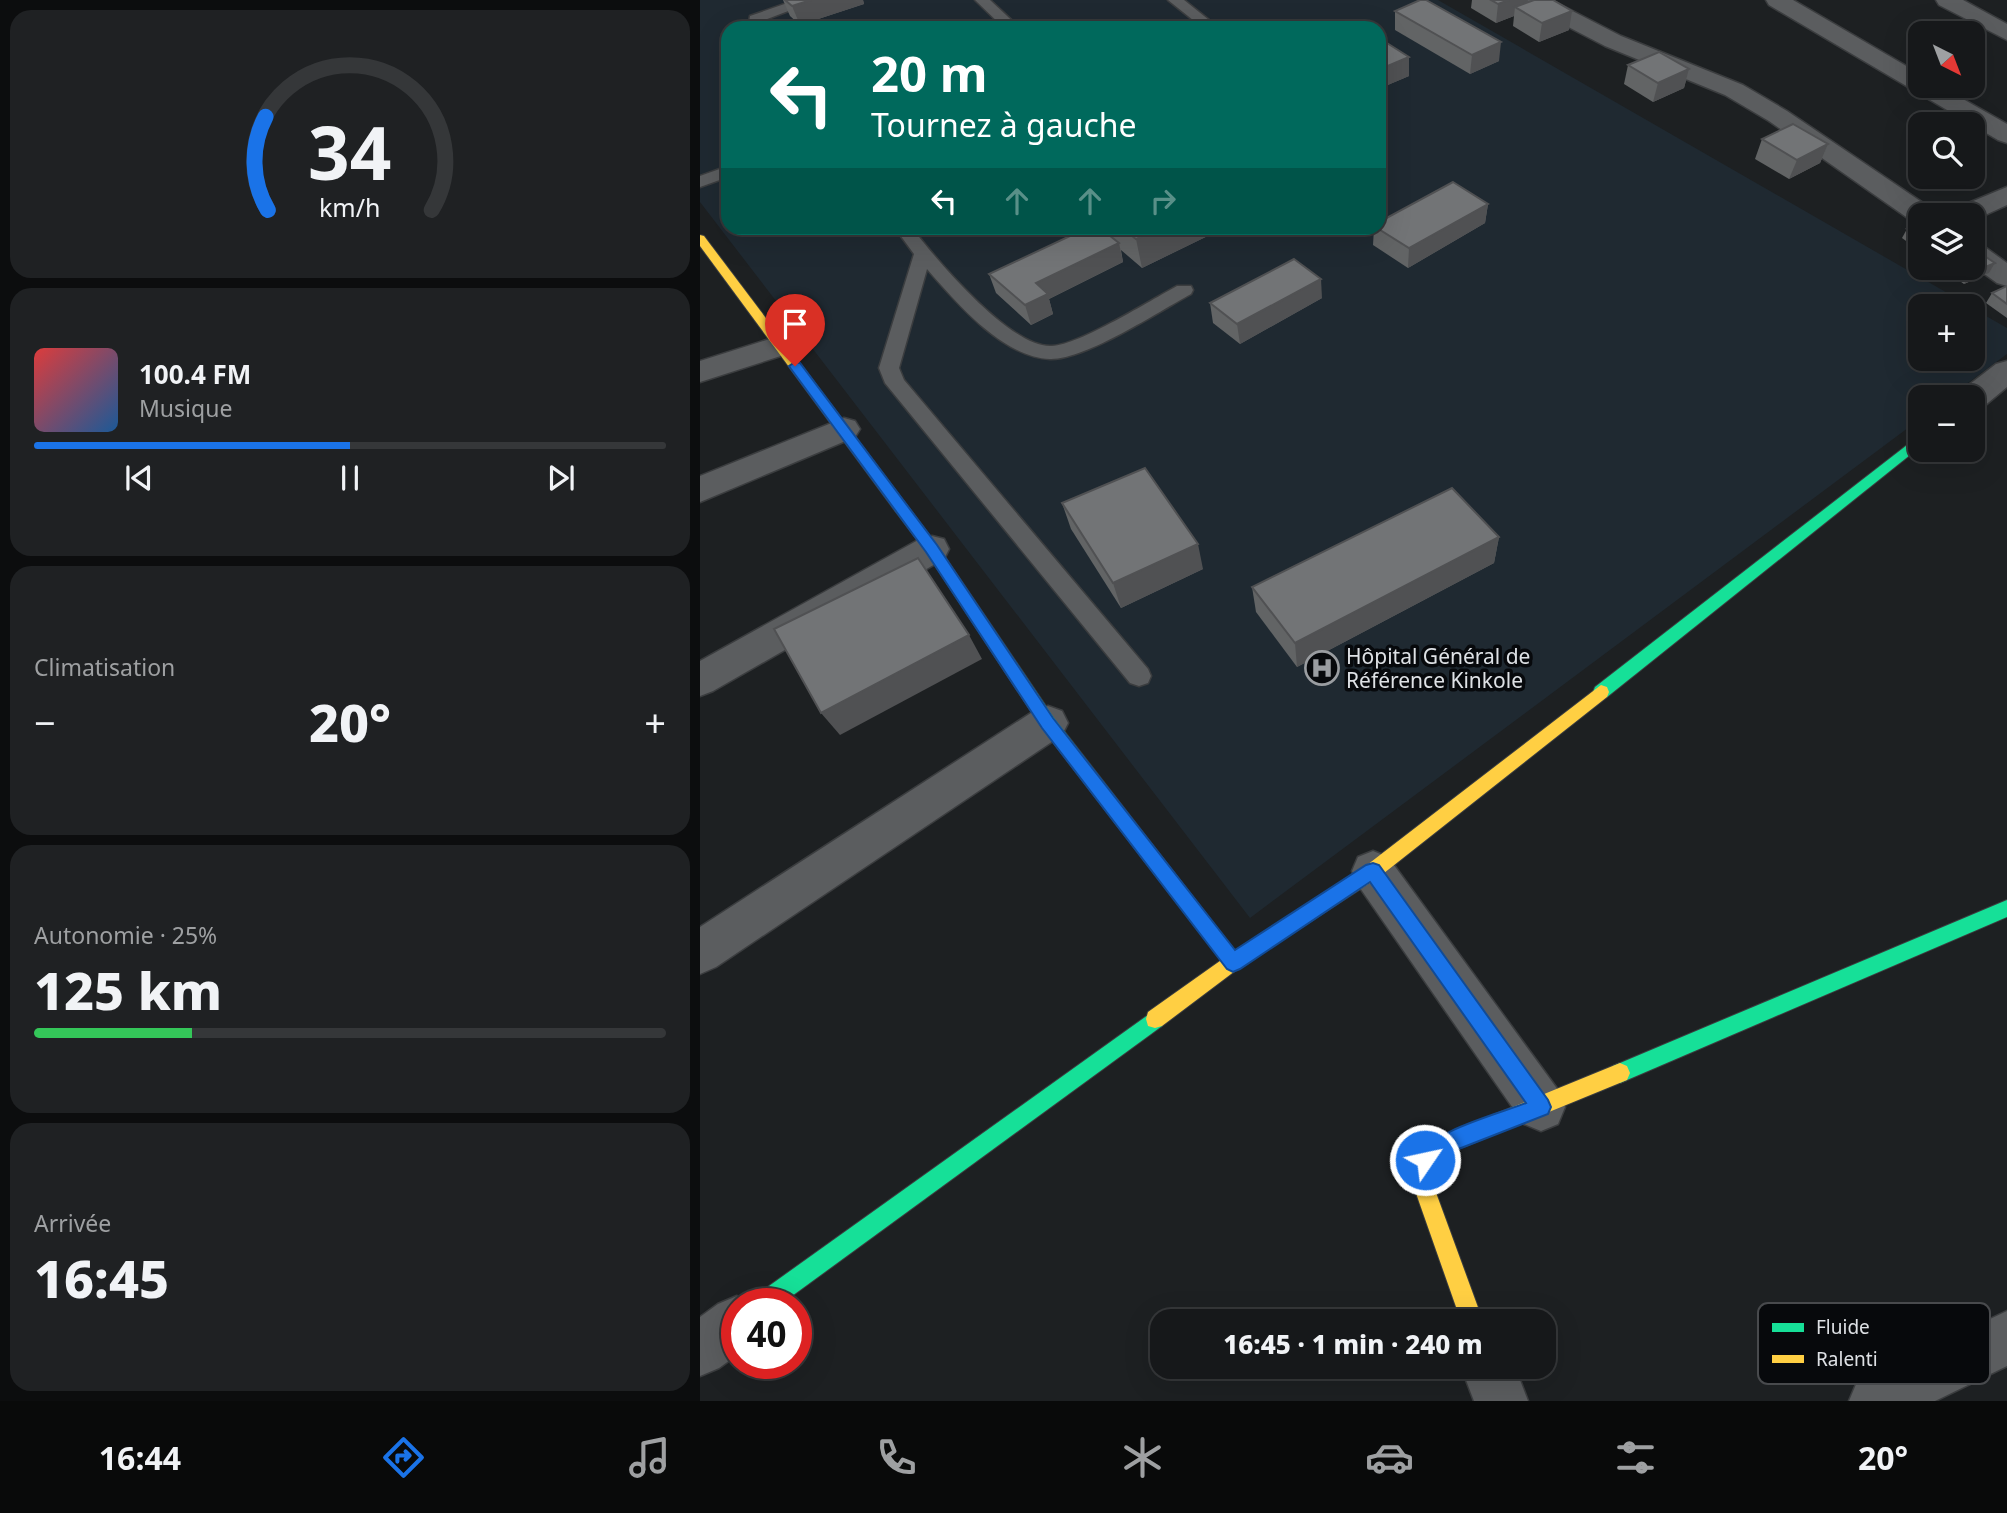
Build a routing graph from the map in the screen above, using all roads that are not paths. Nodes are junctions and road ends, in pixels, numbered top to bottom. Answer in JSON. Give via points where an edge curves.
{"nodes":[{"id":1,"x":810,"y":0,"type":"edge"},
{"id":2,"x":982,"y":0,"type":"edge"},
{"id":3,"x":1175,"y":0,"type":"edge"},
{"id":4,"x":1534,"y":0,"type":"edge"},
{"id":5,"x":1777,"y":0,"type":"edge"},
{"id":6,"x":1947,"y":0,"type":"edge"},
{"id":7,"x":755,"y":21,"type":"edge"},
{"id":8,"x":1005,"y":21,"type":"edge"},
{"id":9,"x":1203,"y":21,"type":"edge"},
{"id":10,"x":2007,"y":33,"type":"edge"},
{"id":11,"x":1908,"y":77,"type":"edge"},
{"id":12,"x":1944,"y":98,"type":"edge"},
{"id":13,"x":2007,"y":135,"type":"edge"},
{"id":14,"x":721,"y":174,"type":"edge"},
{"id":15,"x":700,"y":182,"type":"edge"},
{"id":16,"x":2007,"y":195,"type":"edge"},
{"id":17,"x":1908,"y":205,"type":"edge"},
{"id":18,"x":1985,"y":205,"type":"edge"},
{"id":19,"x":907,"y":235,"type":"edge"},
{"id":20,"x":700,"y":238,"type":"edge"},
{"id":21,"x":922,"y":255,"type":"junction"},
{"id":22,"x":1985,"y":261,"type":"edge"},
{"id":23,"x":2007,"y":277,"type":"edge"},
{"id":24,"x":1184,"y":290,"type":"dead end"},
{"id":25,"x":779,"y":346,"type":"junction"},
{"id":26,"x":2007,"y":371,"type":"edge"},
{"id":27,"x":700,"y":372,"type":"edge"},
{"id":28,"x":1985,"y":389,"type":"edge"},
{"id":29,"x":844,"y":429,"type":"junction"},
{"id":30,"x":1908,"y":449,"type":"edge"},
{"id":31,"x":700,"y":490,"type":"edge"},
{"id":32,"x":932,"y":548,"type":"junction"},
{"id":33,"x":1139,"y":676,"type":"dead end"},
{"id":34,"x":700,"y":680,"type":"edge"},
{"id":35,"x":1048,"y":723,"type":"junction"},
{"id":36,"x":1373,"y":871,"type":"junction"},
{"id":37,"x":2007,"y":908,"type":"edge"},
{"id":38,"x":700,"y":952,"type":"edge"},
{"id":39,"x":1233,"y":962,"type":"junction"},
{"id":40,"x":1541,"y":1107,"type":"junction"},
{"id":41,"x":785,"y":1288,"type":"edge"},
{"id":42,"x":1468,"y":1309,"type":"edge"},
{"id":43,"x":721,"y":1334,"type":"edge"},
{"id":44,"x":2007,"y":1338,"type":"edge"},
{"id":45,"x":1990,"y":1346,"type":"edge"},
{"id":46,"x":700,"y":1349,"type":"edge"},
{"id":47,"x":1493,"y":1379,"type":"edge"},
{"id":48,"x":1911,"y":1384,"type":"edge"},
{"id":49,"x":1501,"y":1401,"type":"edge"},
{"id":50,"x":1876,"y":1401,"type":"edge"}],
"edges":[{"from":1,"to":7,"type":"lane"},
{"from":2,"to":8,"type":"lane"},
{"from":3,"to":9,"type":"lane"},
{"from":4,"to":17,"type":"street","via":[[1612,41],[1734,90]]},
{"from":5,"to":11,"type":"street"},
{"from":6,"to":10,"type":"street"},
{"from":12,"to":13,"type":"street"},
{"from":14,"to":15,"type":"lane"},
{"from":16,"to":18,"type":"street"},
{"from":19,"to":21,"type":"lane"},
{"from":20,"to":25,"type":"street"},
{"from":21,"to":24,"type":"lane","via":[[1012,340],[1027,349],[1051,353]]},
{"from":21,"to":33,"type":"lane","via":[[889,368],[895,383]]},
{"from":22,"to":23,"type":"street"},
{"from":25,"to":27,"type":"street"},
{"from":25,"to":29,"type":"street"},
{"from":26,"to":28,"type":"street"},
{"from":29,"to":31,"type":"street"},
{"from":29,"to":32,"type":"street"},
{"from":30,"to":36,"type":"street"},
{"from":32,"to":34,"type":"street"},
{"from":32,"to":35,"type":"street"},
{"from":35,"to":38,"type":"street"},
{"from":35,"to":39,"type":"street"},
{"from":36,"to":39,"type":"street"},
{"from":36,"to":40,"type":"street"},
{"from":37,"to":40,"type":"street"},
{"from":39,"to":41,"type":"street"},
{"from":40,"to":42,"type":"street","via":[[1444,1145],[1425,1160],[1421,1179]]},
{"from":43,"to":46,"type":"street"},
{"from":44,"to":45,"type":"street"},
{"from":47,"to":49,"type":"street"},
{"from":48,"to":50,"type":"street"}]}
